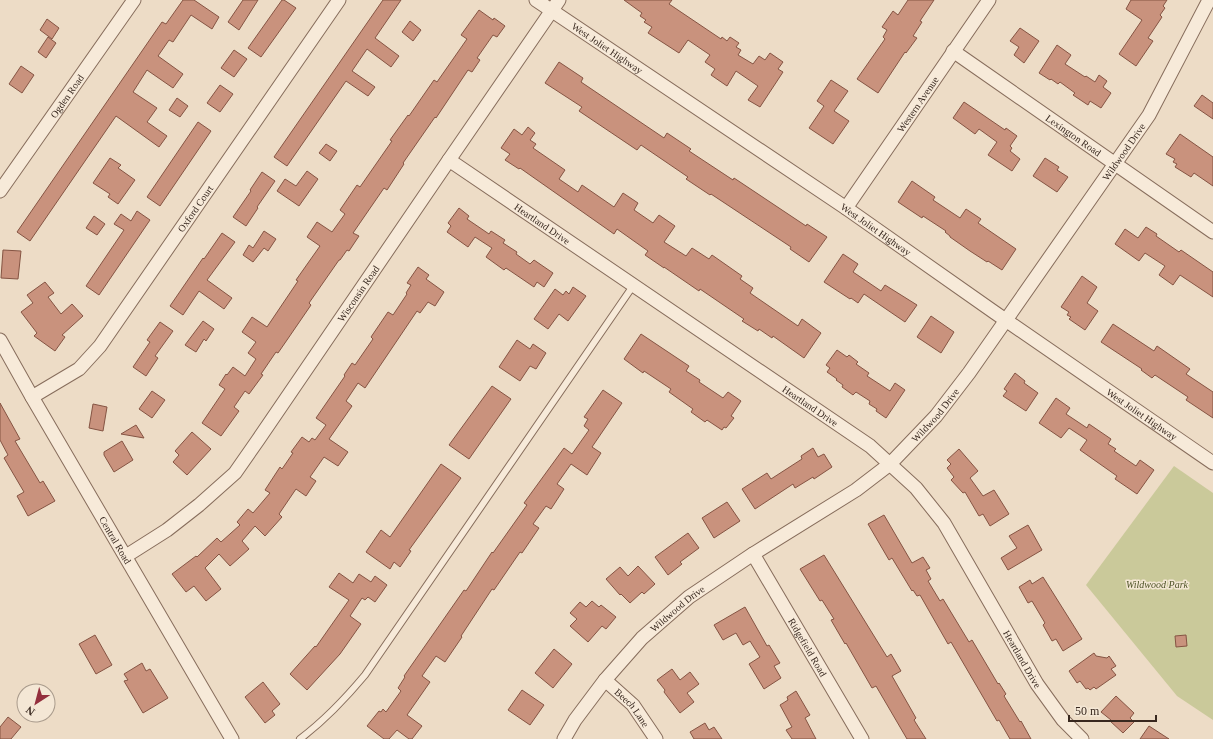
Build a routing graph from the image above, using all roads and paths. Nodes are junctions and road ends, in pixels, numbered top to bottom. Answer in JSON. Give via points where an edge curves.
{"nodes":[{"id":1,"x":134,"y":0,"type":"edge"},
{"id":2,"x":339,"y":0,"type":"edge"},
{"id":3,"x":536,"y":0,"type":"edge"},
{"id":4,"x":989,"y":0,"type":"edge"},
{"id":5,"x":1209,"y":0,"type":"edge"},
{"id":6,"x":555,"y":5,"type":"edge"},
{"id":7,"x":953,"y":51,"type":"junction"},
{"id":8,"x":449,"y":160,"type":"junction"},
{"id":9,"x":1115,"y":164,"type":"junction"},
{"id":10,"x":0,"y":191,"type":"edge"},
{"id":11,"x":846,"y":208,"type":"junction"},
{"id":12,"x":1213,"y":232,"type":"edge"},
{"id":13,"x":633,"y":286,"type":"junction"},
{"id":14,"x":1006,"y":320,"type":"junction"},
{"id":15,"x":0,"y":340,"type":"edge"},
{"id":16,"x":32,"y":397,"type":"junction"},
{"id":17,"x":1213,"y":463,"type":"edge"},
{"id":18,"x":890,"y":464,"type":"junction"},
{"id":19,"x":753,"y":554,"type":"junction"},
{"id":20,"x":126,"y":556,"type":"junction"},
{"id":21,"x":605,"y":680,"type":"junction"},
{"id":22,"x":232,"y":739,"type":"edge"},
{"id":23,"x":300,"y":739,"type":"edge"},
{"id":24,"x":564,"y":739,"type":"edge"},
{"id":25,"x":656,"y":739,"type":"edge"},
{"id":26,"x":862,"y":739,"type":"edge"},
{"id":27,"x":1082,"y":739,"type":"edge"}],
"edges":[{"from":1,"to":10,"type":"street","name":"Ogden Road"},
{"from":2,"to":16,"type":"street","name":"Oxford Court","via":[[100,346],[78,369]]},
{"from":3,"to":6,"type":"street","name":"West Joliet Highway"},
{"from":4,"to":7,"type":"street","name":"Western Avenue"},
{"from":5,"to":9,"type":"street","name":"Wildwood Drive","via":[[1149,115]]},
{"from":6,"to":8,"type":"street","name":"Wisconsin Road"},
{"from":6,"to":11,"type":"street","name":"West Joliet Highway"},
{"from":7,"to":9,"type":"street","name":"Lexington Road"},
{"from":7,"to":11,"type":"street","name":"Western Avenue"},
{"from":8,"to":13,"type":"street","name":"Heartland Drive"},
{"from":8,"to":20,"type":"street","name":"Wisconsin Road","via":[[235,473],[167,530]]},
{"from":9,"to":12,"type":"street","name":"Lexington Road"},
{"from":9,"to":14,"type":"street","name":"Wildwood Drive"},
{"from":11,"to":14,"type":"street","name":"West Joliet Highway"},
{"from":13,"to":18,"type":"street","name":"Heartland Drive","via":[[870,446]]},
{"from":13,"to":23,"type":"lane","via":[[365,675],[332,712]]},
{"from":14,"to":17,"type":"street","name":"West Joliet Highway"},
{"from":14,"to":18,"type":"street","name":"Wildwood Drive","via":[[936,416]]},
{"from":15,"to":16,"type":"street","name":"Central Road"},
{"from":16,"to":20,"type":"street","name":"Central Road"},
{"from":18,"to":19,"type":"street","name":"Wildwood Drive","via":[[856,490]]},
{"from":18,"to":27,"type":"street","name":"Heartland Drive","via":[[916,488],[944,524],[1037,684],[1063,720]]},
{"from":19,"to":21,"type":"street","name":"Wildwood Drive","via":[[689,597],[642,638]]},
{"from":19,"to":26,"type":"street","name":"Ridgefield Road"},
{"from":20,"to":22,"type":"street","name":"Central Road"},
{"from":21,"to":24,"type":"street","name":"Wildwood Drive"},
{"from":21,"to":25,"type":"street","name":"Beech Lane","via":[[633,705]]}]}
